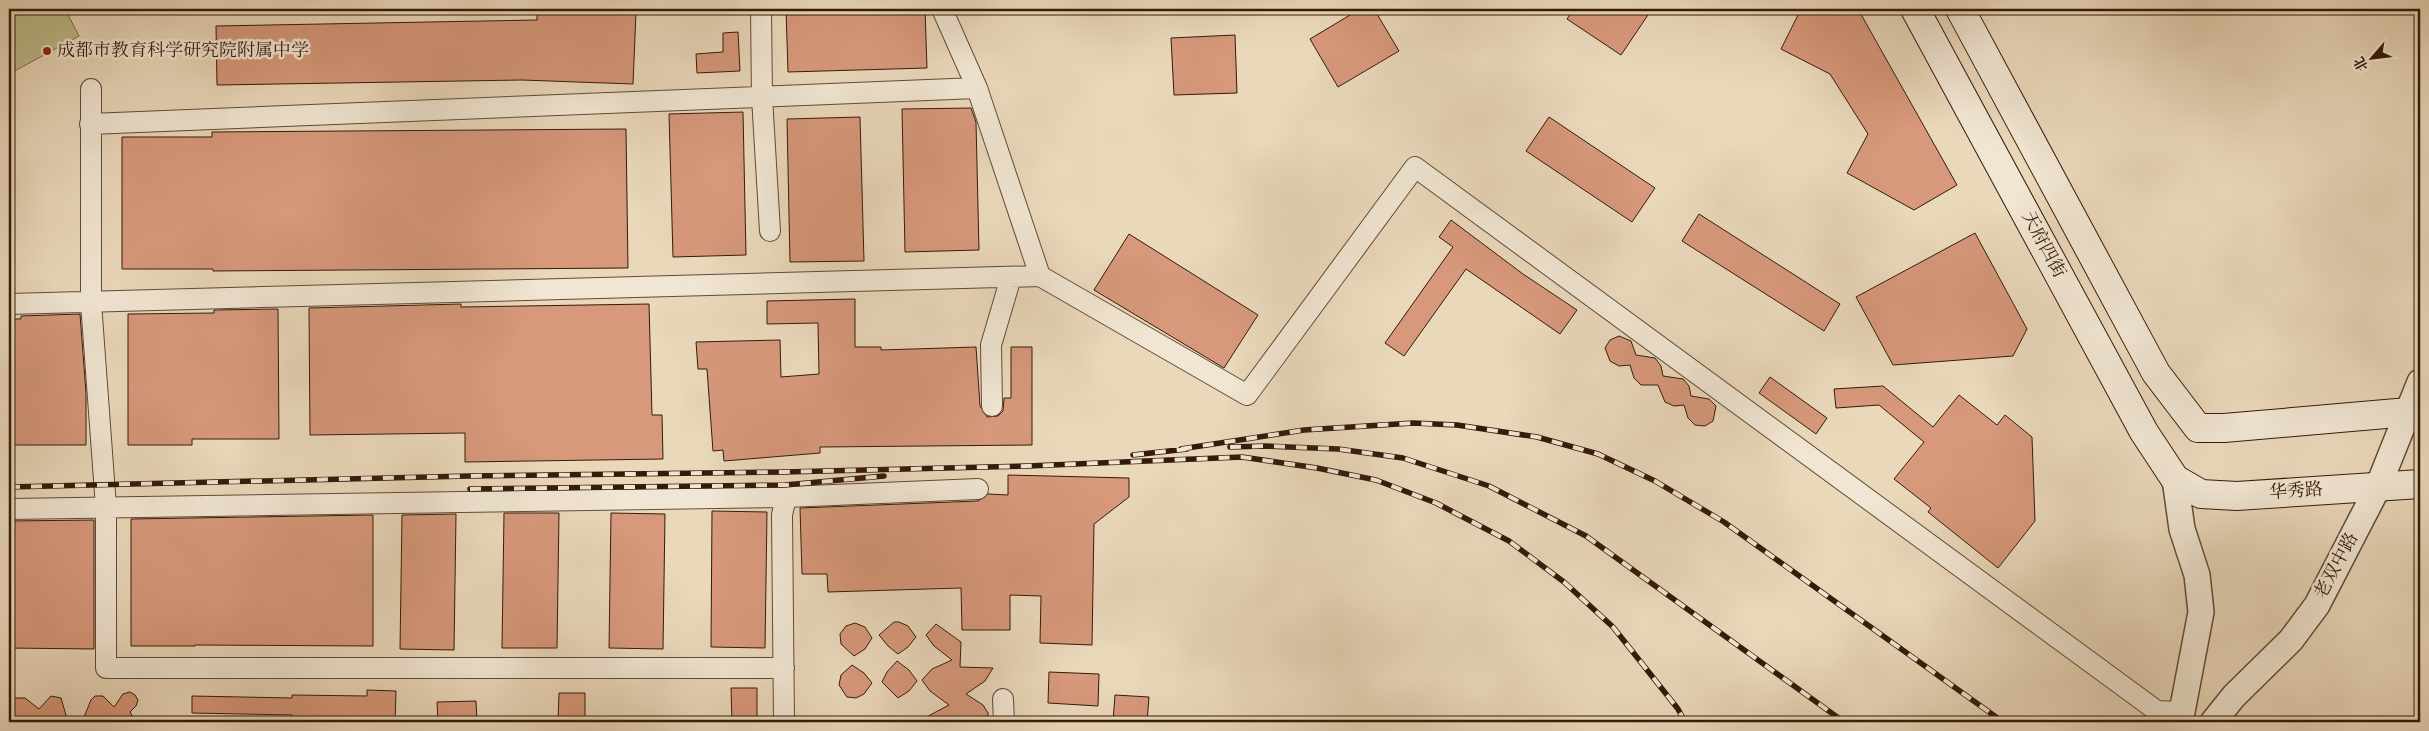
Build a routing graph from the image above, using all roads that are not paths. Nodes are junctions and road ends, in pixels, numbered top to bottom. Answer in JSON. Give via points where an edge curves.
{"nodes":[{"id":1,"x":761,"y":9,"type":"edge"},
{"id":2,"x":942,"y":9,"type":"edge"},
{"id":3,"x":1915,"y":9,"type":"edge"},
{"id":4,"x":1960,"y":9,"type":"edge"},
{"id":5,"x":976,"y":88,"type":"junction"},
{"id":6,"x":91,"y":89,"type":"dead end"},
{"id":7,"x":762,"y":97,"type":"junction"},
{"id":8,"x":90,"y":124,"type":"junction"},
{"id":9,"x":770,"y":231,"type":"dead end"},
{"id":10,"x":1040,"y":276,"type":"junction"},
{"id":11,"x":1011,"y":277,"type":"junction"},
{"id":12,"x":91,"y":302,"type":"junction"},
{"id":13,"x":9,"y":304,"type":"edge"},
{"id":14,"x":2420,"y":382,"type":"edge"},
{"id":15,"x":992,"y":406,"type":"dead end"},
{"id":16,"x":2414,"y":412,"type":"edge"},
{"id":17,"x":2175,"y":479,"type":"junction"},
{"id":18,"x":2420,"y":484,"type":"edge"},
{"id":19,"x":2378,"y":487,"type":"junction"},
{"id":20,"x":978,"y":489,"type":"dead end"},
{"id":21,"x":786,"y":498,"type":"junction"},
{"id":22,"x":106,"y":507,"type":"junction"},
{"id":23,"x":9,"y":509,"type":"edge"},
{"id":24,"x":784,"y":668,"type":"junction"},
{"id":25,"x":1003,"y":699,"type":"dead end"},
{"id":26,"x":2179,"y":717,"type":"edge"},
{"id":27,"x":784,"y":722,"type":"edge"},
{"id":28,"x":1004,"y":722,"type":"edge"},
{"id":29,"x":2213,"y":722,"type":"edge"}],
"edges":[{"from":1,"to":7,"type":"street"},
{"from":2,"to":5,"type":"street"},
{"from":3,"to":17,"type":"main road","name":"天府四街","via":[[2144,432]]},
{"from":4,"to":16,"type":"main road","via":[[2156,373],[2198,428]]},
{"from":5,"to":7,"type":"street"},
{"from":5,"to":10,"type":"street"},
{"from":6,"to":8,"type":"street"},
{"from":7,"to":8,"type":"street"},
{"from":7,"to":9,"type":"street"},
{"from":8,"to":12,"type":"street"},
{"from":10,"to":11,"type":"street"},
{"from":10,"to":26,"type":"street","via":[[1247,395],[1415,167],[2157,711]]},
{"from":11,"to":12,"type":"street"},
{"from":11,"to":15,"type":"street","via":[[990,345]]},
{"from":12,"to":13,"type":"street"},
{"from":12,"to":22,"type":"street"},
{"from":14,"to":16,"type":"street","name":"老双中路"},
{"from":16,"to":19,"type":"street","name":"老双中路"},
{"from":17,"to":19,"type":"main road","name":"华秀路","via":[[2202,494],[2236,496]]},
{"from":17,"to":26,"type":"street","via":[[2182,529],[2197,575],[2201,612]]},
{"from":18,"to":19,"type":"main road","name":"华秀路"},
{"from":19,"to":29,"type":"street","name":"老双中路","via":[[2317,605],[2291,640],[2234,696]]},
{"from":20,"to":21,"type":"street"},
{"from":21,"to":22,"type":"street"},
{"from":21,"to":24,"type":"street","via":[[782,515]]},
{"from":22,"to":23,"type":"street"},
{"from":22,"to":24,"type":"street","via":[[106,668]]},
{"from":24,"to":27,"type":"street"},
{"from":25,"to":28,"type":"street"}]}
